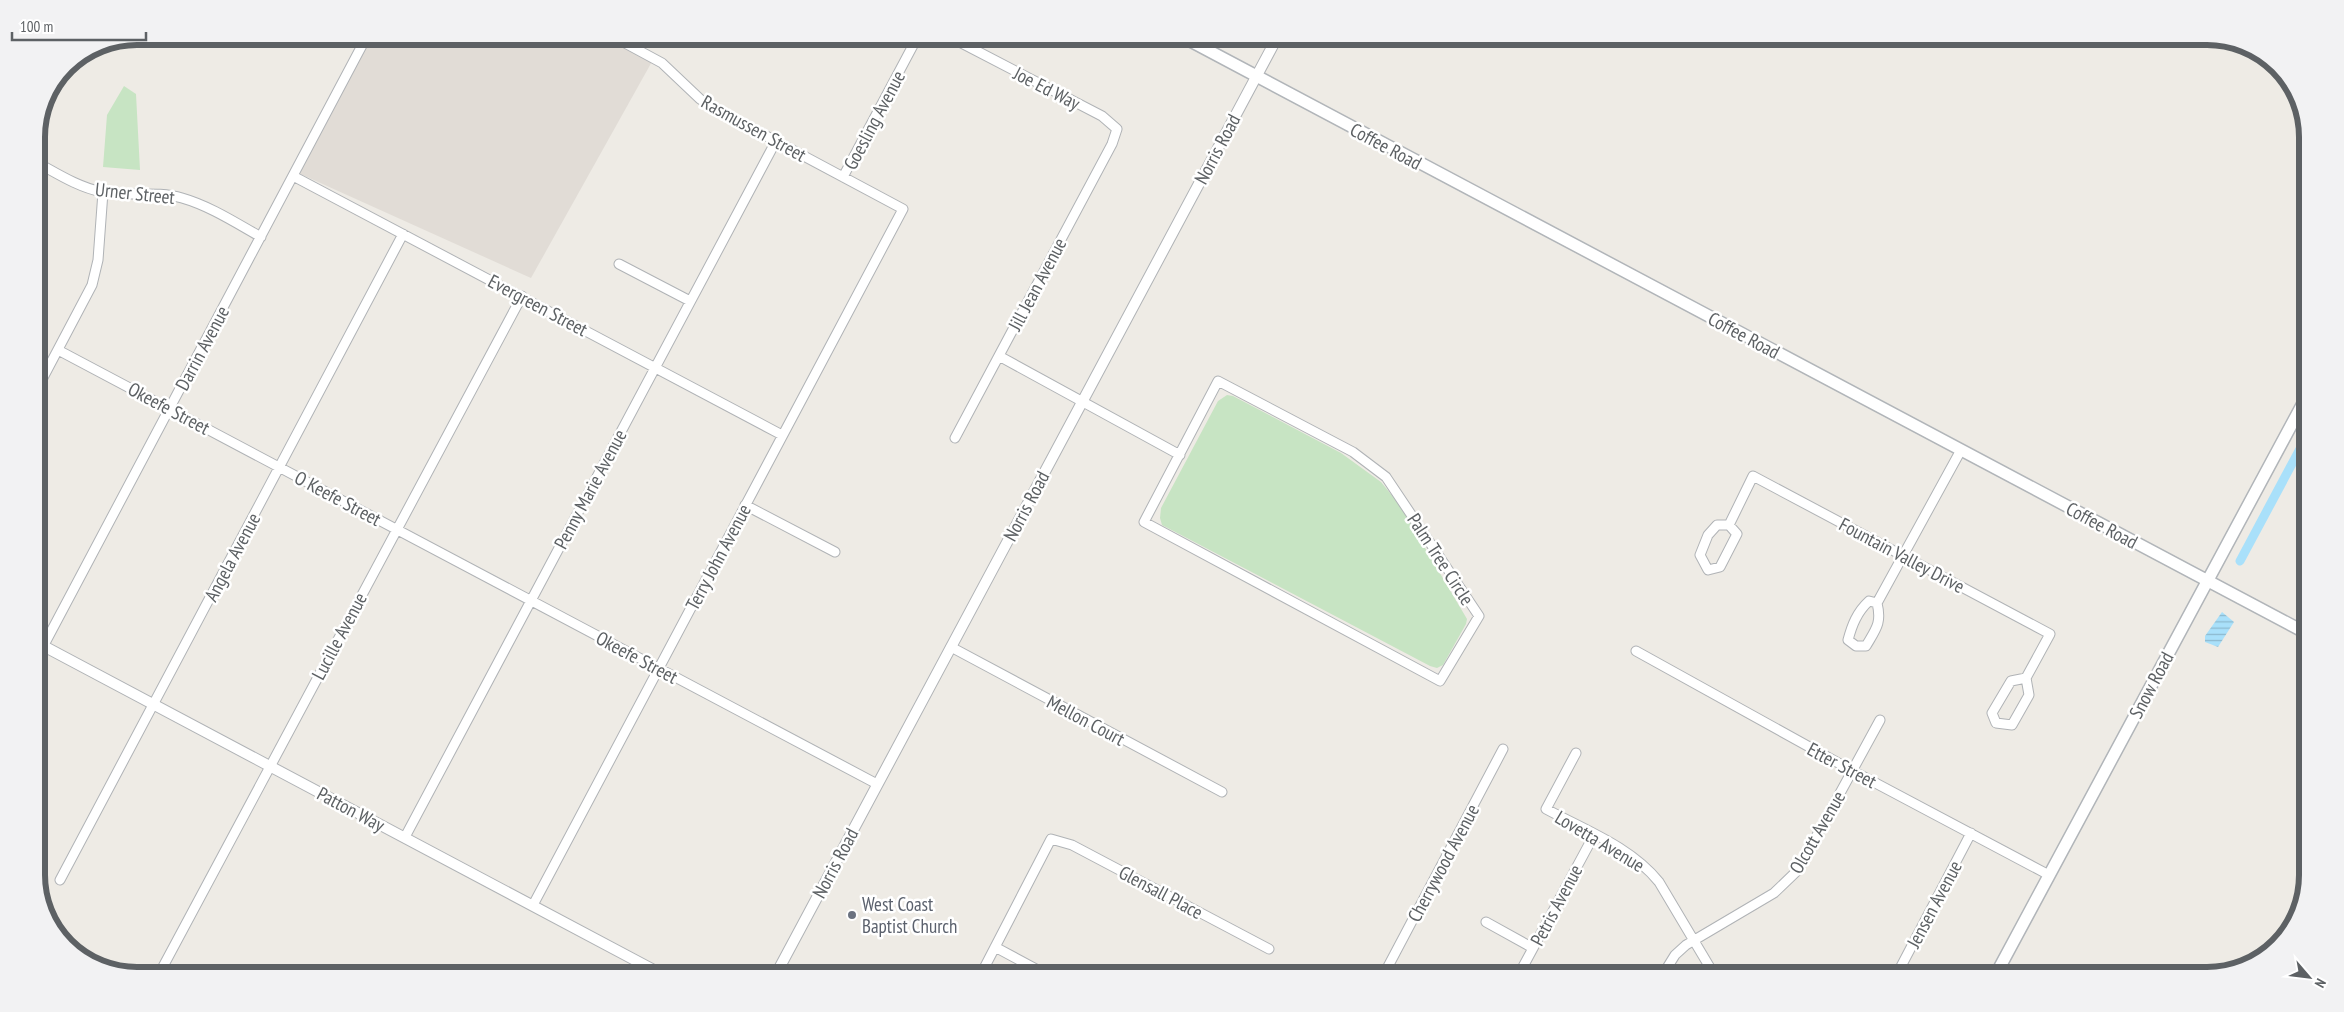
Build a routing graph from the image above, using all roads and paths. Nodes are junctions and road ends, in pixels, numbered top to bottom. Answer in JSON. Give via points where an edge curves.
{"nodes":[{"id":1,"x":362,"y":45,"type":"edge"},
{"id":2,"x":629,"y":45,"type":"edge"},
{"id":3,"x":913,"y":45,"type":"edge"},
{"id":4,"x":965,"y":45,"type":"edge"},
{"id":5,"x":1197,"y":45,"type":"edge"},
{"id":6,"x":1273,"y":45,"type":"edge"},
{"id":7,"x":1256,"y":77,"type":"junction"},
{"id":8,"x":1117,"y":129,"type":"joint"},
{"id":9,"x":776,"y":141,"type":"junction"},
{"id":10,"x":45,"y":167,"type":"edge"},
{"id":11,"x":293,"y":176,"type":"junction"},
{"id":12,"x":843,"y":177,"type":"junction"},
{"id":13,"x":103,"y":192,"type":"junction"},
{"id":14,"x":903,"y":209,"type":"joint"},
{"id":15,"x":403,"y":234,"type":"junction"},
{"id":16,"x":261,"y":237,"type":"junction"},
{"id":17,"x":619,"y":264,"type":"dead end"},
{"id":18,"x":522,"y":296,"type":"junction"},
{"id":19,"x":690,"y":301,"type":"junction"},
{"id":20,"x":58,"y":350,"type":"junction"},
{"id":21,"x":999,"y":356,"type":"junction"},
{"id":22,"x":655,"y":367,"type":"junction"},
{"id":23,"x":45,"y":374,"type":"edge"},
{"id":24,"x":1083,"y":400,"type":"junction"},
{"id":25,"x":170,"y":409,"type":"junction"},
{"id":26,"x":2299,"y":410,"type":"edge"},
{"id":27,"x":782,"y":435,"type":"junction"},
{"id":28,"x":955,"y":438,"type":"dead end"},
{"id":29,"x":1960,"y":450,"type":"junction"},
{"id":30,"x":1180,"y":455,"type":"junction"},
{"id":31,"x":279,"y":467,"type":"junction"},
{"id":32,"x":745,"y":505,"type":"junction"},
{"id":33,"x":1729,"y":524,"type":"junction"},
{"id":34,"x":396,"y":529,"type":"junction"},
{"id":35,"x":835,"y":552,"type":"dead end"},
{"id":36,"x":1903,"y":556,"type":"junction"},
{"id":37,"x":2206,"y":580,"type":"junction"},
{"id":38,"x":531,"y":600,"type":"junction"},
{"id":39,"x":1877,"y":603,"type":"junction"},
{"id":40,"x":2299,"y":629,"type":"edge"},
{"id":41,"x":45,"y":635,"type":"edge"},
{"id":42,"x":45,"y":647,"type":"edge"},
{"id":43,"x":950,"y":647,"type":"junction"},
{"id":44,"x":1636,"y":651,"type":"dead end"},
{"id":45,"x":658,"y":668,"type":"junction"},
{"id":46,"x":2026,"y":678,"type":"junction"},
{"id":47,"x":154,"y":704,"type":"junction"},
{"id":48,"x":1880,"y":720,"type":"dead end"},
{"id":49,"x":1503,"y":749,"type":"dead end"},
{"id":50,"x":1576,"y":753,"type":"dead end"},
{"id":51,"x":270,"y":766,"type":"junction"},
{"id":52,"x":1851,"y":770,"type":"junction"},
{"id":53,"x":877,"y":784,"type":"junction"},
{"id":54,"x":1222,"y":792,"type":"dead end"},
{"id":55,"x":1971,"y":833,"type":"junction"},
{"id":56,"x":1594,"y":835,"type":"junction"},
{"id":57,"x":405,"y":837,"type":"junction"},
{"id":58,"x":2049,"y":875,"type":"junction"},
{"id":59,"x":60,"y":880,"type":"dead end"},
{"id":60,"x":533,"y":905,"type":"junction"},
{"id":61,"x":1486,"y":922,"type":"dead end"},
{"id":62,"x":1694,"y":940,"type":"junction"},
{"id":63,"x":995,"y":947,"type":"junction"},
{"id":64,"x":1533,"y":948,"type":"junction"},
{"id":65,"x":1269,"y":949,"type":"dead end"},
{"id":66,"x":163,"y":967,"type":"edge"},
{"id":67,"x":648,"y":967,"type":"edge"},
{"id":68,"x":780,"y":967,"type":"edge"},
{"id":69,"x":985,"y":967,"type":"edge"},
{"id":70,"x":1032,"y":967,"type":"edge"},
{"id":71,"x":1387,"y":967,"type":"edge"},
{"id":72,"x":1523,"y":967,"type":"edge"},
{"id":73,"x":1668,"y":967,"type":"edge"},
{"id":74,"x":1710,"y":967,"type":"edge"},
{"id":75,"x":1901,"y":967,"type":"edge"},
{"id":76,"x":2000,"y":967,"type":"edge"}],
"edges":[{"from":1,"to":11,"type":"street","name":"Darrin Avenue"},
{"from":2,"to":9,"type":"street","name":"Rasmussen Street","via":[[662,63],[700,100]]},
{"from":3,"to":12,"type":"street","name":"Goesling Avenue"},
{"from":4,"to":8,"type":"street","name":"Joe Ed Way","via":[[1102,116]]},
{"from":5,"to":7,"type":"main road","name":"Coffee Road"},
{"from":6,"to":7,"type":"street","name":"Norris Road"},
{"from":7,"to":24,"type":"street","name":"Norris Road"},
{"from":7,"to":29,"type":"main road","name":"Coffee Road"},
{"from":8,"to":21,"type":"street","name":"Jill Jean Avenue"},
{"from":9,"to":12,"type":"street","name":"Rasmussen Street"},
{"from":9,"to":19,"type":"street","name":"Penny Marie Avenue"},
{"from":10,"to":13,"type":"street","name":"Urner Street","via":[[73,183]]},
{"from":11,"to":15,"type":"street","name":"Evergreen Street"},
{"from":11,"to":16,"type":"street","name":"Darrin Avenue"},
{"from":12,"to":14,"type":"street","name":"Rasmussen Street"},
{"from":13,"to":16,"type":"street","name":"Urner Street","via":[[150,192],[182,197]]},
{"from":13,"to":20,"type":"street","via":[[96,272]]},
{"from":14,"to":27,"type":"street","name":"Terry John Avenue"},
{"from":15,"to":18,"type":"street","name":"Evergreen Street"},
{"from":15,"to":31,"type":"street","name":"Angela Avenue"},
{"from":16,"to":25,"type":"street","name":"Darrin Avenue"},
{"from":17,"to":19,"type":"street"},
{"from":18,"to":22,"type":"street","name":"Evergreen Street"},
{"from":18,"to":34,"type":"street","name":"Lucille Avenue"},
{"from":19,"to":22,"type":"street","name":"Penny Marie Avenue"},
{"from":20,"to":23,"type":"street"},
{"from":20,"to":25,"type":"street","name":"Okeefe Street"},
{"from":21,"to":24,"type":"street"},
{"from":21,"to":28,"type":"street","name":"Jill Jean Avenue"},
{"from":22,"to":27,"type":"street","name":"Evergreen Street"},
{"from":22,"to":38,"type":"street","name":"Penny Marie Avenue"},
{"from":24,"to":30,"type":"street"},
{"from":24,"to":43,"type":"street","name":"Norris Road"},
{"from":25,"to":31,"type":"street","name":"Okeefe Street"},
{"from":25,"to":41,"type":"street","name":"Darrin Avenue"},
{"from":26,"to":37,"type":"main road","name":"Snow Road"},
{"from":27,"to":32,"type":"street","name":"Terry John Avenue"},
{"from":29,"to":36,"type":"street"},
{"from":29,"to":37,"type":"main road","name":"Coffee Road"},
{"from":30,"to":30,"type":"street","name":"Palm Tree Circle","via":[[1218,381],[1353,452],[1386,477],[1478,616],[1440,681],[1144,522]]},
{"from":31,"to":34,"type":"street","name":"O Keefe Street"},
{"from":31,"to":47,"type":"street","name":"Angela Avenue"},
{"from":32,"to":35,"type":"street"},
{"from":32,"to":45,"type":"street","name":"Terry John Avenue"},
{"from":33,"to":33,"type":"street","via":[[1737,534],[1720,567],[1708,570],[1700,555],[1708,535],[1717,525]]},
{"from":33,"to":36,"type":"street","name":"Fountain Valley Drive","via":[[1753,476]]},
{"from":34,"to":38,"type":"street","name":"Okeefe Street"},
{"from":34,"to":51,"type":"street","name":"Lucille Avenue"},
{"from":36,"to":39,"type":"street"},
{"from":36,"to":46,"type":"street","name":"Fountain Valley Drive","via":[[2050,634]]},
{"from":37,"to":40,"type":"main road","name":"Coffee Road"},
{"from":37,"to":58,"type":"main road","name":"Snow Road"},
{"from":38,"to":45,"type":"street","name":"Okeefe Street"},
{"from":38,"to":57,"type":"street","name":"Penny Marie Avenue"},
{"from":39,"to":39,"type":"street","via":[[1881,618],[1874,633],[1866,646],[1856,646],[1848,640],[1853,624],[1869,601]]},
{"from":42,"to":47,"type":"street","name":"Patton Way"},
{"from":43,"to":53,"type":"street","name":"Norris Road"},
{"from":43,"to":54,"type":"street","name":"Mellon Court"},
{"from":44,"to":52,"type":"street","name":"Etter Street"},
{"from":45,"to":53,"type":"street","name":"Okeefe Street"},
{"from":45,"to":60,"type":"street","name":"Terry John Avenue"},
{"from":46,"to":46,"type":"street","via":[[2011,681],[1992,713],[1996,724],[2012,726],[2029,695]]},
{"from":47,"to":51,"type":"street","name":"Patton Way"},
{"from":47,"to":59,"type":"street","name":"Angela Avenue"},
{"from":48,"to":52,"type":"street","name":"Olcott Avenue"},
{"from":49,"to":71,"type":"street","name":"Cherrywood Avenue"},
{"from":50,"to":56,"type":"street","name":"Lovetta Avenue","via":[[1546,809]]},
{"from":51,"to":57,"type":"street","name":"Patton Way"},
{"from":51,"to":66,"type":"street","name":"Lucille Avenue"},
{"from":52,"to":55,"type":"street","name":"Etter Street"},
{"from":52,"to":62,"type":"street","name":"Olcott Avenue","via":[[1805,859],[1788,882]]},
{"from":53,"to":68,"type":"street","name":"Norris Road"},
{"from":55,"to":58,"type":"street","name":"Etter Street"},
{"from":55,"to":75,"type":"street","name":"Jensen Avenue"},
{"from":56,"to":62,"type":"street","name":"Lovetta Avenue","via":[[1627,852],[1651,871]]},
{"from":56,"to":64,"type":"street","name":"Petris Avenue"},
{"from":57,"to":60,"type":"street","name":"Patton Way"},
{"from":58,"to":76,"type":"main road","name":"Snow Road"},
{"from":60,"to":67,"type":"street","name":"Patton Way"},
{"from":61,"to":64,"type":"street"},
{"from":62,"to":73,"type":"street","name":"Olcott Avenue","via":[[1675,955]]},
{"from":62,"to":74,"type":"street","name":"Lovetta Avenue"},
{"from":63,"to":65,"type":"street","name":"Glensall Place","via":[[1051,839],[1072,845]]},
{"from":63,"to":69,"type":"street"},
{"from":63,"to":70,"type":"street"},
{"from":64,"to":72,"type":"street","name":"Petris Avenue"}]}
